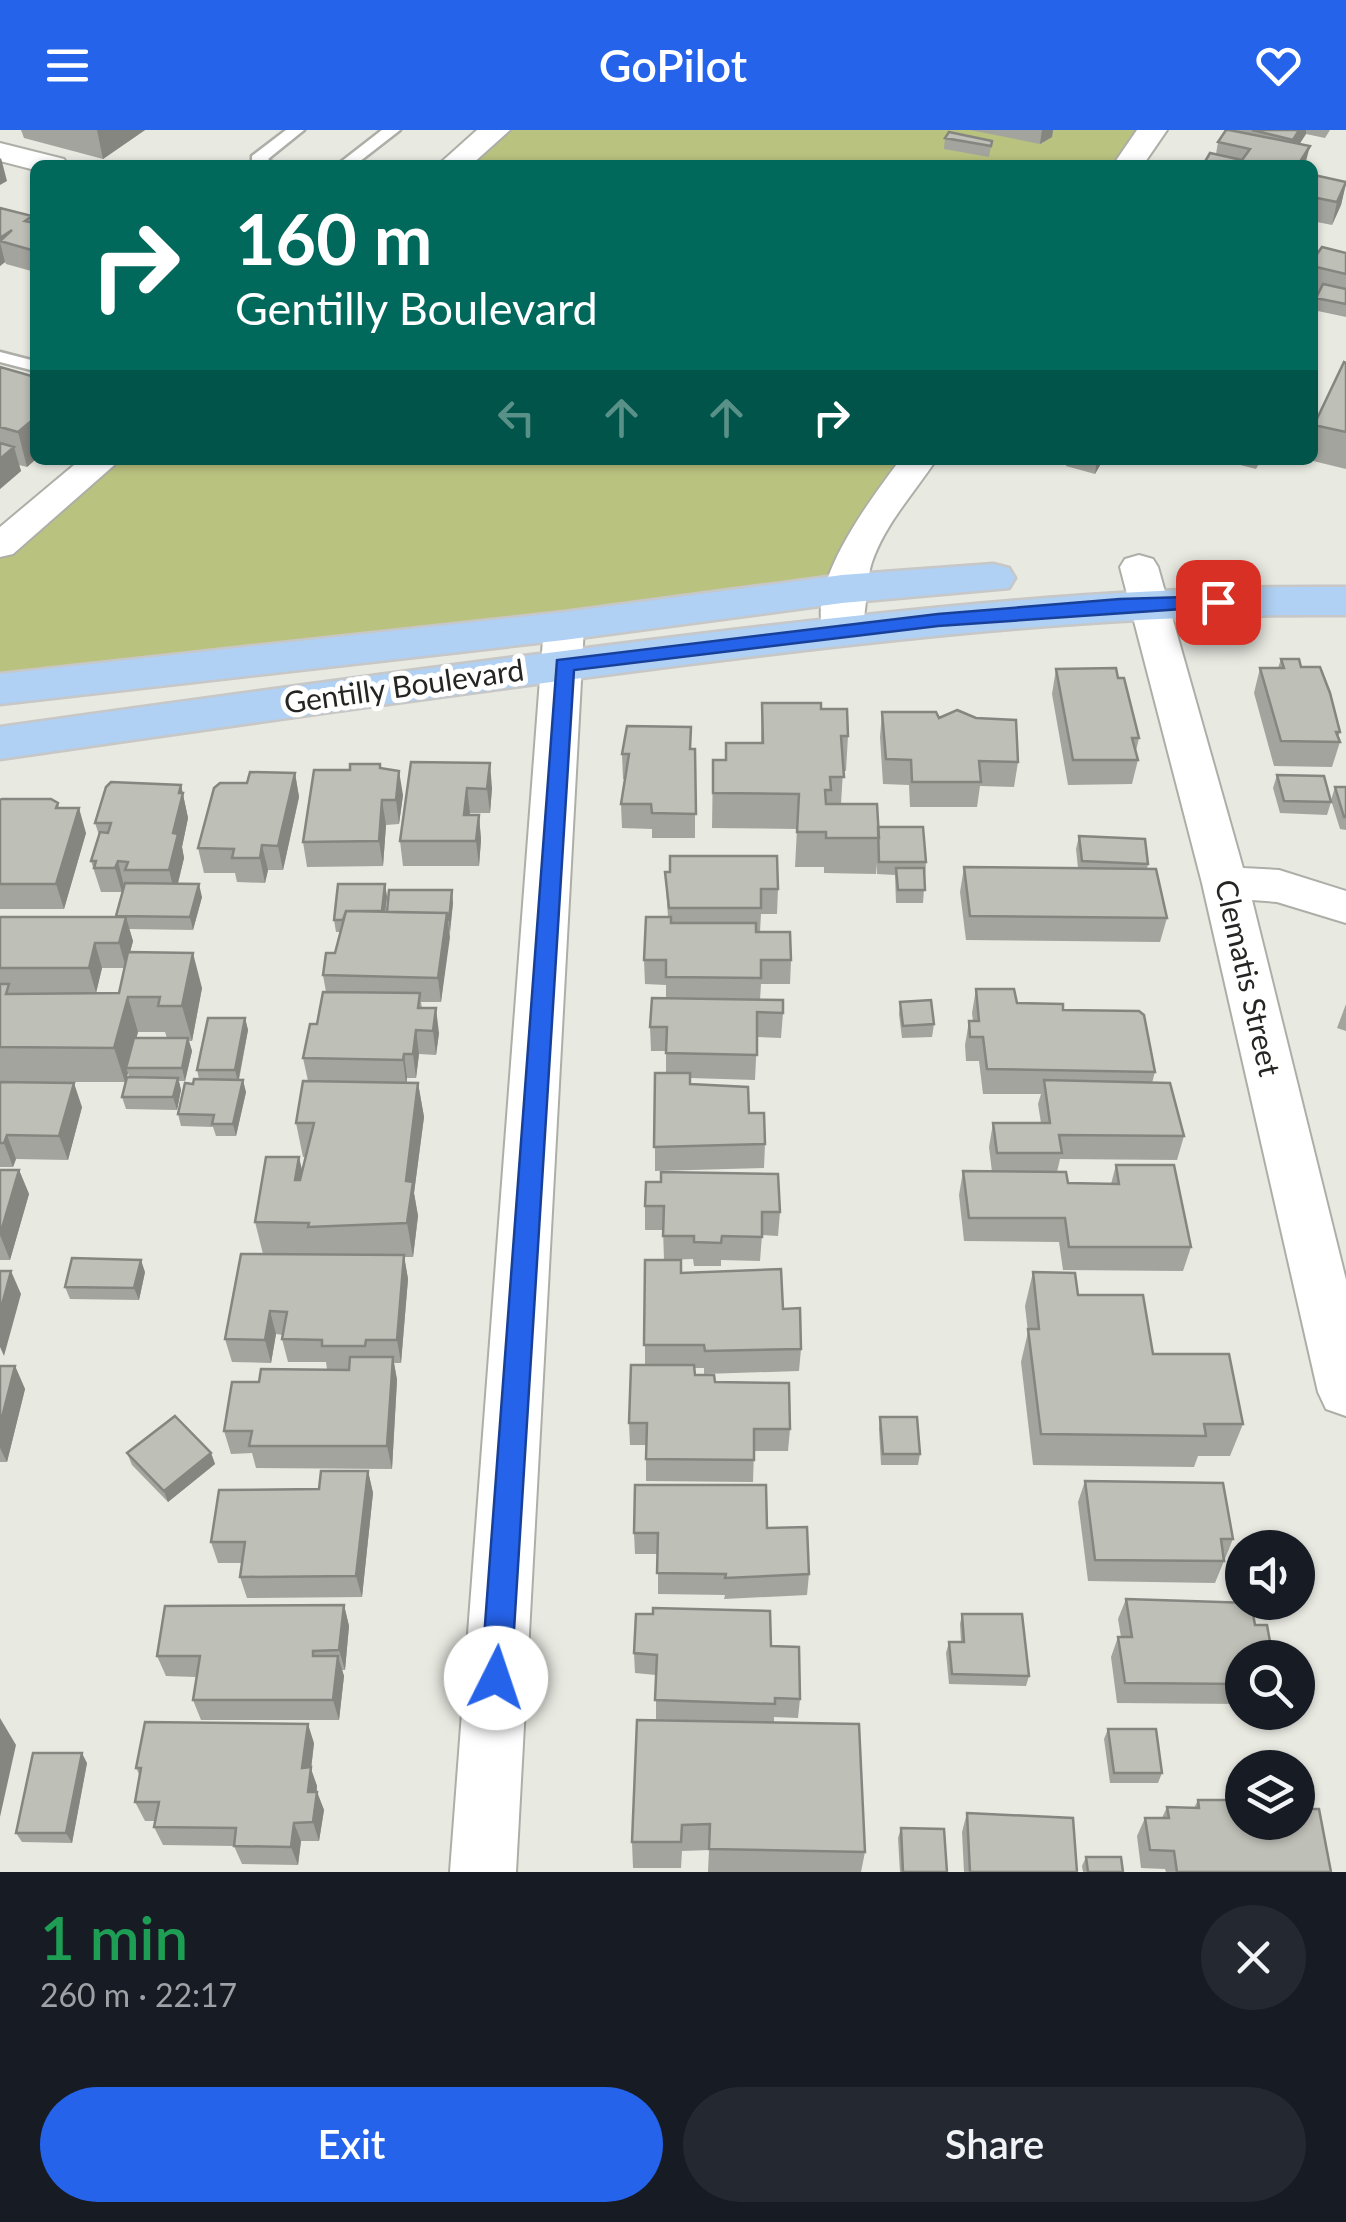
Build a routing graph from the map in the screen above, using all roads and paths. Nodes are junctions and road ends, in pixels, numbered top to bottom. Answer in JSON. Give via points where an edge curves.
{"nodes":[{"id":1,"x":296,"y":130,"type":"edge"},
{"id":2,"x":392,"y":130,"type":"edge"},
{"id":3,"x":495,"y":130,"type":"edge"},
{"id":4,"x":1152,"y":130,"type":"edge"},
{"id":5,"x":0,"y":152,"type":"edge"},
{"id":6,"x":33,"y":160,"type":"edge"},
{"id":7,"x":260,"y":160,"type":"edge"},
{"id":8,"x":353,"y":160,"type":"edge"},
{"id":9,"x":459,"y":160,"type":"edge"},
{"id":10,"x":1131,"y":160,"type":"edge"},
{"id":11,"x":0,"y":357,"type":"edge"},
{"id":12,"x":30,"y":367,"type":"edge"},
{"id":13,"x":96,"y":465,"type":"edge"},
{"id":14,"x":914,"y":465,"type":"edge"},
{"id":15,"x":0,"y":546,"type":"edge"},
{"id":16,"x":1346,"y":567,"type":"edge"},
{"id":17,"x":1145,"y":585,"type":"junction"},
{"id":18,"x":1346,"y":602,"type":"edge"},
{"id":19,"x":842,"y":610,"type":"junction"},
{"id":20,"x":564,"y":645,"type":"junction"},
{"id":21,"x":0,"y":688,"type":"edge"},
{"id":22,"x":0,"y":743,"type":"edge"},
{"id":23,"x":1224,"y":883,"type":"junction"},
{"id":24,"x":1346,"y":907,"type":"edge"},
{"id":25,"x":1346,"y":1392,"type":"edge"},
{"id":26,"x":483,"y":1872,"type":"edge"}],
"edges":[{"from":1,"to":7,"type":"lane"},
{"from":2,"to":8,"type":"lane"},
{"from":3,"to":9,"type":"street"},
{"from":4,"to":10,"type":"street"},
{"from":5,"to":6,"type":"street"},
{"from":11,"to":12,"type":"lane"},
{"from":13,"to":15,"type":"street"},
{"from":14,"to":19,"type":"street","via":[[857,546]]},
{"from":16,"to":17,"type":"main road","name":"Gentilly Boulevard"},
{"from":17,"to":18,"type":"main road","name":"Gentilly Boulevard"},
{"from":17,"to":19,"type":"main road","name":"Gentilly Boulevard"},
{"from":17,"to":23,"type":"street","name":"Clematis Street"},
{"from":19,"to":20,"type":"main road","name":"Gentilly Boulevard"},
{"from":20,"to":21,"type":"main road","name":"Gentilly Boulevard"},
{"from":20,"to":22,"type":"main road","name":"Gentilly Boulevard"},
{"from":20,"to":26,"type":"street"},
{"from":23,"to":24,"type":"street","via":[[1279,886]]},
{"from":23,"to":25,"type":"street","name":"Clematis Street"}]}
